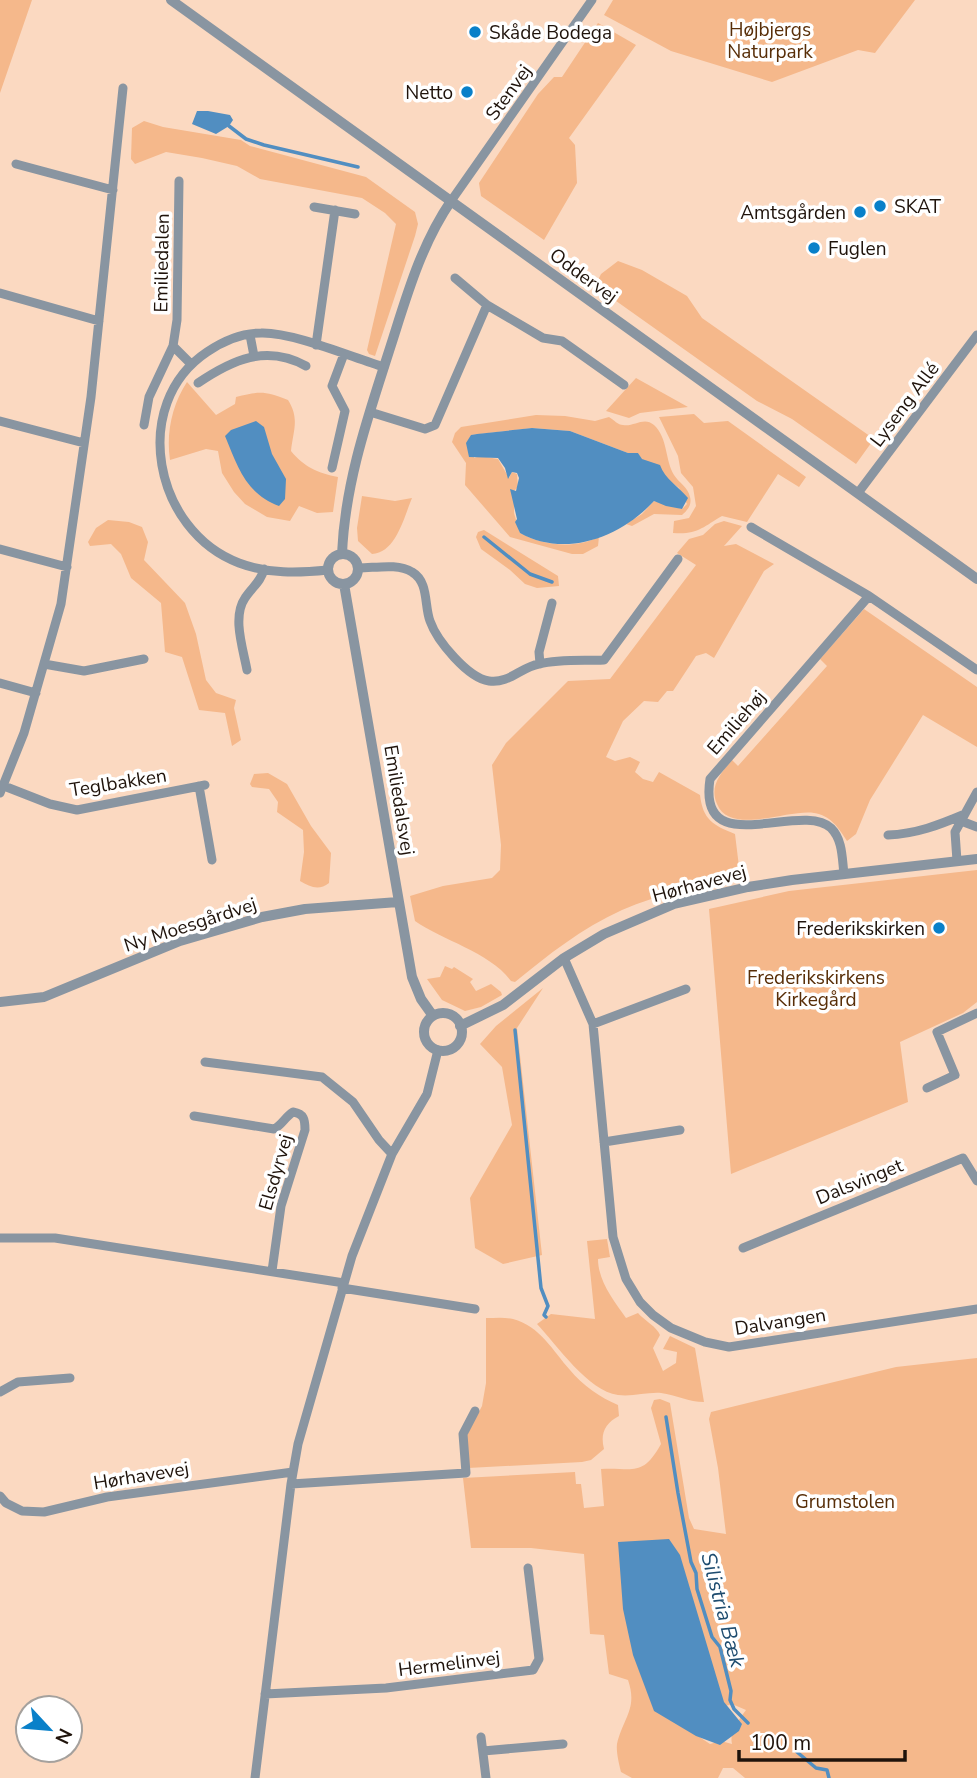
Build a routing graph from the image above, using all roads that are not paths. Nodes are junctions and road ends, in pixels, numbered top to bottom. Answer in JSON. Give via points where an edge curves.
{"nodes":[{"id":1,"x":171,"y":0,"type":"edge"},
{"id":2,"x":591,"y":1,"type":"edge"},
{"id":3,"x":123,"y":88,"type":"dead end"},
{"id":4,"x":16,"y":164,"type":"dead end"},
{"id":5,"x":179,"y":181,"type":"dead end"},
{"id":6,"x":113,"y":190,"type":"junction"},
{"id":7,"x":451,"y":201,"type":"junction"},
{"id":8,"x":314,"y":207,"type":"dead end"},
{"id":9,"x":335,"y":210,"type":"junction"},
{"id":10,"x":355,"y":214,"type":"dead end"},
{"id":11,"x":455,"y":278,"type":"dead end"},
{"id":12,"x":0,"y":293,"type":"edge"},
{"id":13,"x":487,"y":304,"type":"junction"},
{"id":14,"x":99,"y":321,"type":"junction"},
{"id":15,"x":250,"y":334,"type":"junction"},
{"id":16,"x":977,"y":335,"type":"edge"},
{"id":17,"x":316,"y":345,"type":"junction"},
{"id":18,"x":173,"y":346,"type":"junction"},
{"id":19,"x":344,"y":354,"type":"junction"},
{"id":20,"x":254,"y":356,"type":"junction"},
{"id":21,"x":190,"y":363,"type":"junction"},
{"id":22,"x":306,"y":366,"type":"dead end"},
{"id":23,"x":384,"y":367,"type":"junction"},
{"id":24,"x":198,"y":383,"type":"dead end"},
{"id":25,"x":624,"y":385,"type":"dead end"},
{"id":26,"x":370,"y":412,"type":"junction"},
{"id":27,"x":0,"y":421,"type":"edge"},
{"id":28,"x":144,"y":425,"type":"dead end"},
{"id":29,"x":85,"y":443,"type":"junction"},
{"id":30,"x":332,"y":468,"type":"dead end"},
{"id":31,"x":858,"y":493,"type":"junction"},
{"id":32,"x":751,"y":527,"type":"dead end"},
{"id":33,"x":0,"y":549,"type":"edge"},
{"id":34,"x":342,"y":554,"type":"junction"},
{"id":35,"x":678,"y":559,"type":"dead end"},
{"id":36,"x":67,"y":567,"type":"junction"},
{"id":37,"x":359,"y":568,"type":"junction"},
{"id":38,"x":264,"y":569,"type":"junction"},
{"id":39,"x":328,"y":570,"type":"junction"},
{"id":40,"x":977,"y":579,"type":"edge"},
{"id":41,"x":344,"y":584,"type":"junction"},
{"id":42,"x":869,"y":596,"type":"junction"},
{"id":43,"x":552,"y":603,"type":"dead end"},
{"id":44,"x":144,"y":659,"type":"dead end"},
{"id":45,"x":44,"y":664,"type":"junction"},
{"id":46,"x":540,"y":664,"type":"junction"},
{"id":47,"x":247,"y":670,"type":"dead end"},
{"id":48,"x":977,"y":670,"type":"edge"},
{"id":49,"x":0,"y":683,"type":"edge"},
{"id":50,"x":36,"y":693,"type":"junction"},
{"id":51,"x":2,"y":789,"type":"edge"},
{"id":52,"x":977,"y":792,"type":"edge"},
{"id":53,"x":963,"y":817,"type":"junction"},
{"id":54,"x":977,"y":827,"type":"edge"},
{"id":55,"x":888,"y":835,"type":"dead end"},
{"id":56,"x":977,"y":859,"type":"edge"},
{"id":57,"x":212,"y":860,"type":"dead end"},
{"id":58,"x":957,"y":861,"type":"junction"},
{"id":59,"x":844,"y":874,"type":"junction"},
{"id":60,"x":398,"y":902,"type":"junction"},
{"id":61,"x":565,"y":958,"type":"junction"},
{"id":62,"x":685,"y":989,"type":"dead end"},
{"id":63,"x":0,"y":1002,"type":"edge"},
{"id":64,"x":977,"y":1013,"type":"edge"},
{"id":65,"x":433,"y":1016,"type":"junction"},
{"id":66,"x":593,"y":1024,"type":"junction"},
{"id":67,"x":460,"y":1026,"type":"junction"},
{"id":68,"x":438,"y":1050,"type":"junction"},
{"id":69,"x":205,"y":1062,"type":"dead end"},
{"id":70,"x":927,"y":1088,"type":"dead end"},
{"id":71,"x":194,"y":1116,"type":"dead end"},
{"id":72,"x":680,"y":1130,"type":"dead end"},
{"id":73,"x":604,"y":1142,"type":"junction"},
{"id":74,"x":393,"y":1154,"type":"junction"},
{"id":75,"x":977,"y":1181,"type":"edge"},
{"id":76,"x":0,"y":1238,"type":"edge"},
{"id":77,"x":743,"y":1248,"type":"dead end"},
{"id":78,"x":272,"y":1271,"type":"junction"},
{"id":79,"x":343,"y":1286,"type":"junction"},
{"id":80,"x":475,"y":1309,"type":"dead end"},
{"id":81,"x":977,"y":1309,"type":"edge"},
{"id":82,"x":70,"y":1378,"type":"dead end"},
{"id":83,"x":0,"y":1391,"type":"edge"},
{"id":84,"x":475,"y":1411,"type":"dead end"},
{"id":85,"x":293,"y":1472,"type":"junction"},
{"id":86,"x":291,"y":1484,"type":"junction"},
{"id":87,"x":0,"y":1496,"type":"edge"},
{"id":88,"x":528,"y":1568,"type":"dead end"},
{"id":89,"x":265,"y":1694,"type":"junction"},
{"id":90,"x":481,"y":1737,"type":"dead end"},
{"id":91,"x":563,"y":1744,"type":"dead end"},
{"id":92,"x":483,"y":1751,"type":"junction"},
{"id":93,"x":256,"y":1778,"type":"edge"},
{"id":94,"x":486,"y":1778,"type":"edge"}],
"edges":[{"from":1,"to":7,"type":"street","name":"Oddervej"},
{"from":2,"to":7,"type":"street","name":"Stenvej"},
{"from":3,"to":6,"type":"street","name":"Teglbakken"},
{"from":4,"to":6,"type":"street"},
{"from":5,"to":18,"type":"street","name":"Emiliedalen"},
{"from":6,"to":14,"type":"street","name":"Teglbakken"},
{"from":7,"to":23,"type":"street","via":[[426,243]]},
{"from":7,"to":31,"type":"street","name":"Oddervej"},
{"from":8,"to":9,"type":"street"},
{"from":9,"to":10,"type":"street"},
{"from":9,"to":17,"type":"street"},
{"from":11,"to":13,"type":"street"},
{"from":12,"to":14,"type":"street"},
{"from":13,"to":25,"type":"street","via":[[543,338],[562,341]]},
{"from":13,"to":26,"type":"street","via":[[435,425],[425,429]]},
{"from":14,"to":29,"type":"street","name":"Teglbakken"},
{"from":15,"to":17,"type":"street","via":[[282,334]]},
{"from":15,"to":20,"type":"street"},
{"from":15,"to":21,"type":"street","via":[[216,346]]},
{"from":16,"to":31,"type":"street","name":"Lyseng Allé"},
{"from":17,"to":19,"type":"street"},
{"from":18,"to":21,"type":"street"},
{"from":18,"to":28,"type":"street","name":"Emiliedalen","via":[[149,397]]},
{"from":19,"to":23,"type":"street"},
{"from":19,"to":30,"type":"street","via":[[332,386],[345,411]]},
{"from":20,"to":22,"type":"street","via":[[278,356]]},
{"from":20,"to":24,"type":"street","via":[[225,365]]},
{"from":21,"to":38,"type":"street","via":[[172,387],[163,414],[160,453],[167,487],[179,513],[208,545],[237,563]]},
{"from":23,"to":26,"type":"street"},
{"from":26,"to":34,"type":"street","via":[[348,489]]},
{"from":27,"to":29,"type":"street"},
{"from":29,"to":36,"type":"street","name":"Teglbakken"},
{"from":31,"to":40,"type":"street","name":"Oddervej"},
{"from":32,"to":42,"type":"street"},
{"from":33,"to":36,"type":"street"},
{"from":34,"to":37,"type":"street","via":[[355,559]]},
{"from":34,"to":39,"type":"street","via":[[330,561]]},
{"from":35,"to":46,"type":"street","via":[[604,660]]},
{"from":36,"to":45,"type":"street","name":"Teglbakken"},
{"from":37,"to":41,"type":"street","via":[[353,581]]},
{"from":37,"to":46,"type":"street","via":[[396,568],[415,574],[424,586],[435,632],[479,678],[503,681]]},
{"from":38,"to":39,"type":"street","via":[[289,573]]},
{"from":38,"to":47,"type":"street","via":[[238,616]]},
{"from":39,"to":41,"type":"street","via":[[332,579]]},
{"from":41,"to":60,"type":"street","name":"Emiliedalsvej"},
{"from":42,"to":48,"type":"street"},
{"from":42,"to":59,"type":"street","name":"Emiliehøj","via":[[717,770],[708,794],[716,813],[738,825],[807,819],[828,826],[840,844]]},
{"from":43,"to":46,"type":"street"},
{"from":44,"to":45,"type":"street","via":[[84,671]]},
{"from":45,"to":50,"type":"street","name":"Teglbakken"},
{"from":49,"to":50,"type":"street"},
{"from":50,"to":51,"type":"street","name":"Teglbakken"},
{"from":51,"to":57,"type":"street","name":"Teglbakken","via":[[77,810],[202,786]]},
{"from":52,"to":53,"type":"street"},
{"from":53,"to":54,"type":"street"},
{"from":53,"to":55,"type":"street","via":[[924,830]]},
{"from":53,"to":58,"type":"street","via":[[955,832]]},
{"from":56,"to":58,"type":"street","name":"Hørhavevej"},
{"from":58,"to":59,"type":"street","name":"Hørhavevej"},
{"from":59,"to":61,"type":"street","name":"Hørhavevej","via":[[748,887],[674,904],[604,934]]},
{"from":60,"to":63,"type":"street","name":"Ny Moesgårdvej","via":[[262,917],[180,941],[44,997]]},
{"from":60,"to":65,"type":"street","name":"Emiliedalsvej","via":[[412,978]]},
{"from":61,"to":66,"type":"street","name":"Dalvangen"},
{"from":61,"to":67,"type":"street","name":"Hørhavevej","via":[[503,1006]]},
{"from":62,"to":66,"type":"street"},
{"from":64,"to":70,"type":"street","via":[[937,1032],[955,1075]]},
{"from":65,"to":67,"type":"street","via":[[449,1014]]},
{"from":65,"to":68,"type":"street","via":[[425,1026],[425,1038]]},
{"from":66,"to":73,"type":"street","name":"Dalvangen"},
{"from":67,"to":68,"type":"street","via":[[456,1045]]},
{"from":68,"to":74,"type":"street","via":[[427,1094]]},
{"from":69,"to":74,"type":"street","via":[[322,1077],[353,1102]]},
{"from":71,"to":78,"type":"street","name":"Elsdyrvej","via":[[274,1129],[293,1112],[305,1119],[281,1206]]},
{"from":72,"to":73,"type":"street"},
{"from":73,"to":81,"type":"street","name":"Dalvangen","via":[[614,1237],[625,1279],[653,1315],[684,1335],[729,1347]]},
{"from":74,"to":79,"type":"street"},
{"from":75,"to":77,"type":"street","name":"Dalsvinget","via":[[962,1158]]},
{"from":76,"to":78,"type":"street","via":[[55,1238]]},
{"from":78,"to":79,"type":"street"},
{"from":79,"to":80,"type":"street"},
{"from":79,"to":85,"type":"street"},
{"from":82,"to":83,"type":"street","via":[[18,1382]]},
{"from":84,"to":86,"type":"street","via":[[463,1434],[466,1473]]},
{"from":85,"to":86,"type":"street"},
{"from":85,"to":87,"type":"street","name":"Hørhavevej","via":[[107,1497],[44,1512],[22,1511]]},
{"from":86,"to":89,"type":"street"},
{"from":88,"to":89,"type":"street","name":"Hermelinvej","via":[[538,1660],[533,1670],[386,1688]]},
{"from":89,"to":93,"type":"street"},
{"from":90,"to":92,"type":"street"},
{"from":91,"to":92,"type":"street"},
{"from":92,"to":94,"type":"street"}]}
